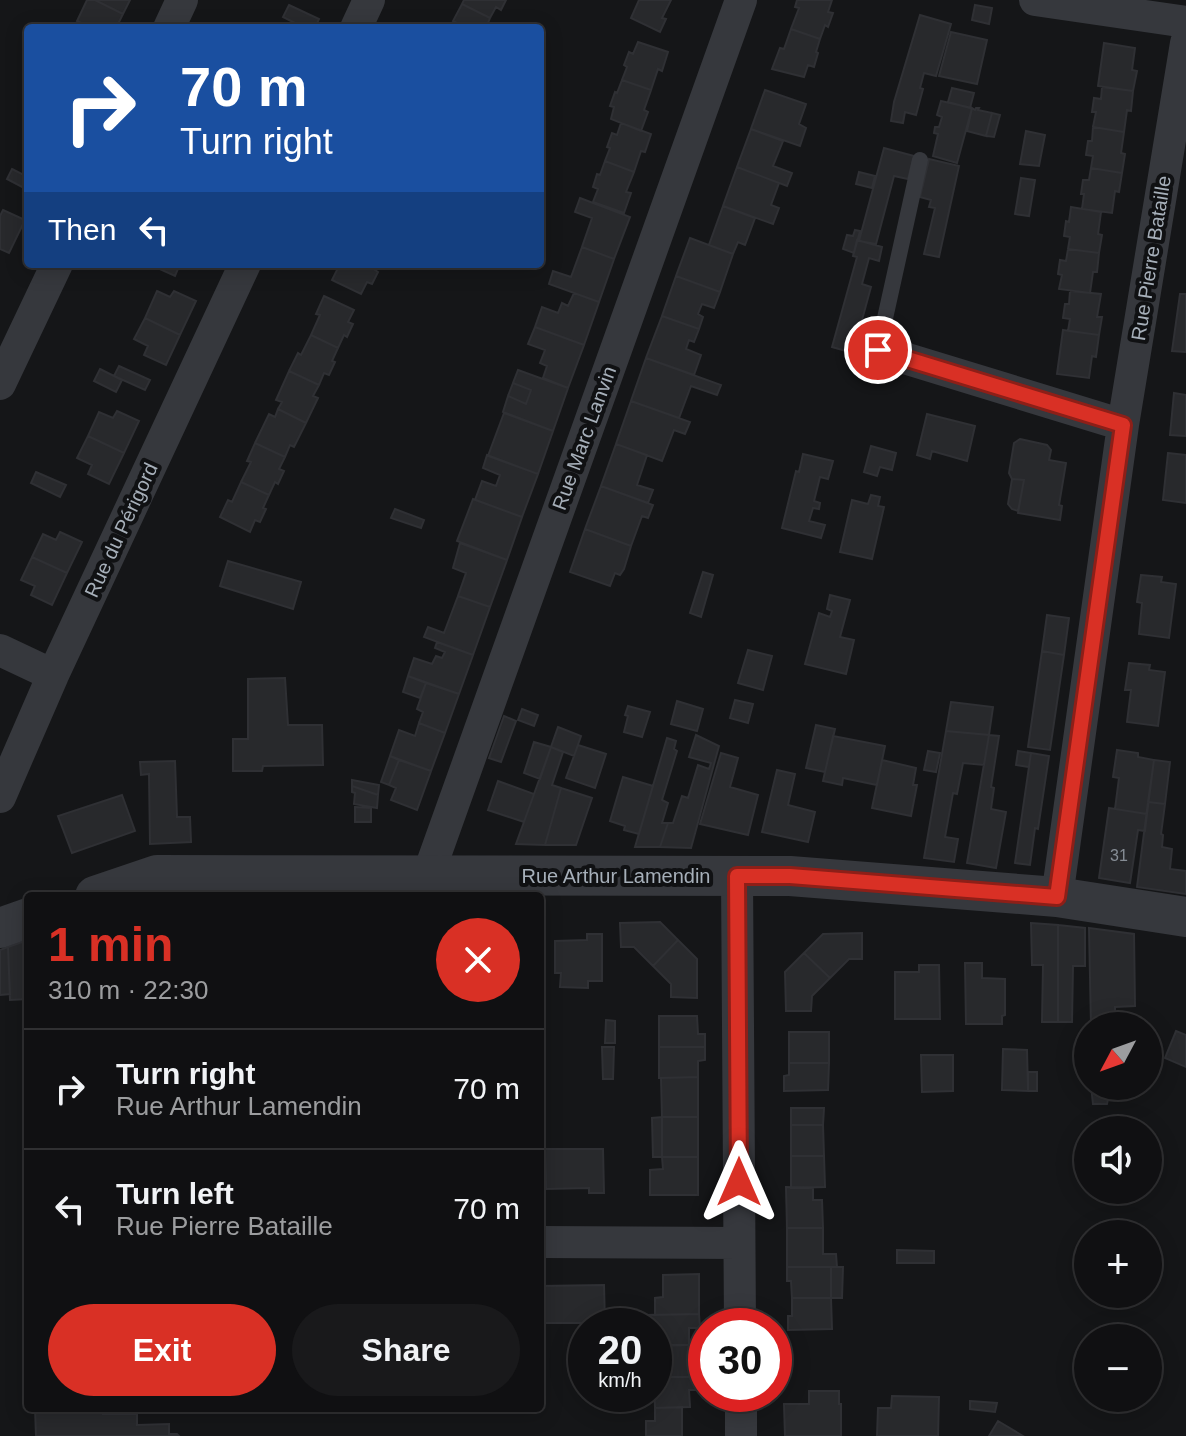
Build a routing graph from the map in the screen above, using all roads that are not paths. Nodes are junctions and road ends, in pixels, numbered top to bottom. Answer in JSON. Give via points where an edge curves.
{"nodes":[{"id":1,"x":182,"y":0,"type":"edge"},
{"id":2,"x":369,"y":0,"type":"edge"},
{"id":3,"x":741,"y":0,"type":"edge"},
{"id":4,"x":1035,"y":0,"type":"edge"},
{"id":5,"x":1186,"y":22,"type":"edge"},
{"id":6,"x":171,"y":24,"type":"edge"},
{"id":7,"x":358,"y":24,"type":"edge"},
{"id":8,"x":1186,"y":43,"type":"edge"},
{"id":9,"x":920,"y":160,"type":"dead end"},
{"id":10,"x":55,"y":268,"type":"edge"},
{"id":11,"x":243,"y":268,"type":"edge"},
{"id":12,"x":878,"y":350,"type":"joint"},
{"id":13,"x":0,"y":384,"type":"edge"},
{"id":14,"x":1123,"y":425,"type":"junction"},
{"id":15,"x":0,"y":650,"type":"edge"},
{"id":16,"x":53,"y":675,"type":"junction"},
{"id":17,"x":0,"y":797,"type":"edge"},
{"id":18,"x":428,"y":875,"type":"junction"},
{"id":19,"x":737,"y":876,"type":"junction"},
{"id":20,"x":107,"y":892,"type":"edge"},
{"id":21,"x":1057,"y":897,"type":"junction"},
{"id":22,"x":1186,"y":917,"type":"edge"},
{"id":23,"x":24,"y":919,"type":"edge"},
{"id":24,"x":0,"y":928,"type":"edge"},
{"id":25,"x":544,"y":1242,"type":"edge"},
{"id":26,"x":739,"y":1243,"type":"junction"},
{"id":27,"x":740,"y":1308,"type":"edge"},
{"id":28,"x":741,"y":1412,"type":"edge"},
{"id":29,"x":741,"y":1436,"type":"edge"}],
"edges":[{"from":1,"to":6,"type":"street"},
{"from":2,"to":7,"type":"street"},
{"from":3,"to":18,"type":"street","name":"Rue Marc Lanvin"},
{"from":4,"to":5,"type":"street"},
{"from":8,"to":14,"type":"street","name":"Rue Pierre Bataille"},
{"from":9,"to":12,"type":"lane"},
{"from":10,"to":13,"type":"street"},
{"from":11,"to":16,"type":"street","name":"Rue du Périgord"},
{"from":12,"to":14,"type":"street"},
{"from":14,"to":21,"type":"street","name":"Rue Pierre Bataille"},
{"from":15,"to":16,"type":"street"},
{"from":16,"to":17,"type":"street","name":"Rue du Périgord"},
{"from":18,"to":19,"type":"street","name":"Rue Arthur Lamendin"},
{"from":18,"to":20,"type":"street","name":"Rue Arthur Lamendin","via":[[157,875]]},
{"from":19,"to":21,"type":"street","name":"Rue Arthur Lamendin"},
{"from":19,"to":26,"type":"street"},
{"from":21,"to":22,"type":"street","name":"Rue Arthur Lamendin"},
{"from":23,"to":24,"type":"street"},
{"from":25,"to":26,"type":"street"},
{"from":26,"to":27,"type":"street"},
{"from":28,"to":29,"type":"street"}]}
